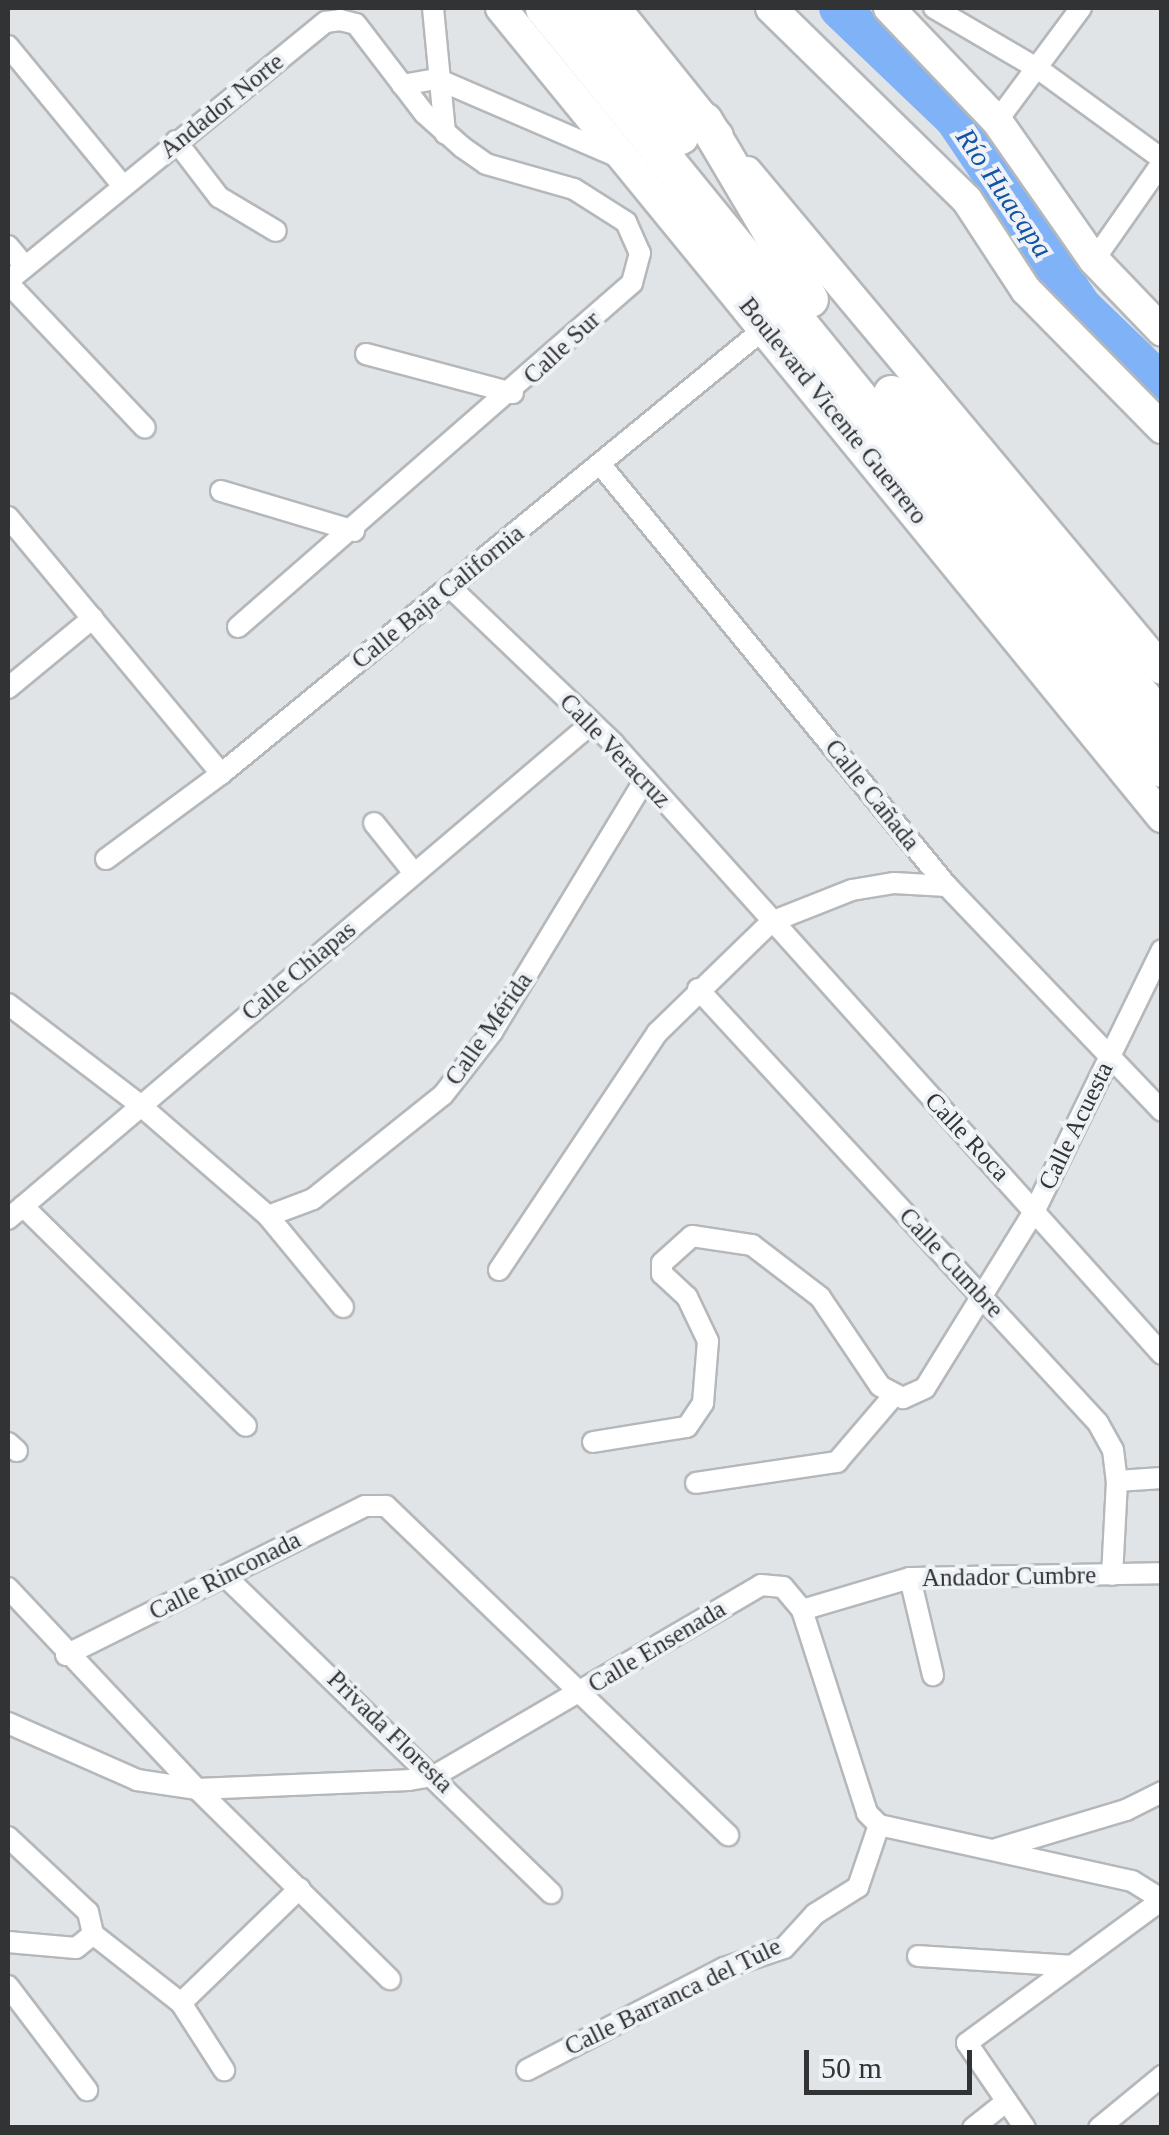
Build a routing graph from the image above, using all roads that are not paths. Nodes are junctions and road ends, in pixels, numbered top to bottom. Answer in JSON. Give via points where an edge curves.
{"nodes":[{"id":1,"x":433,"y":8,"type":"edge"},
{"id":2,"x":501,"y":8,"type":"edge"},
{"id":3,"x":543,"y":8,"type":"edge"},
{"id":4,"x":578,"y":8,"type":"edge"},
{"id":5,"x":615,"y":8,"type":"edge"},
{"id":6,"x":771,"y":8,"type":"edge"},
{"id":7,"x":889,"y":8,"type":"edge"},
{"id":8,"x":934,"y":8,"type":"edge"},
{"id":9,"x":1081,"y":8,"type":"edge"},
{"id":10,"x":8,"y":46,"type":"edge"},
{"id":11,"x":1040,"y":70,"type":"junction"},
{"id":12,"x":437,"y":78,"type":"junction"},
{"id":13,"x":402,"y":85,"type":"junction"},
{"id":14,"x":704,"y":120,"type":"junction"},
{"id":15,"x":996,"y":121,"type":"junction"},
{"id":16,"x":445,"y":133,"type":"junction"},
{"id":17,"x":176,"y":142,"type":"junction"},
{"id":18,"x":1162,"y":161,"type":"edge"},
{"id":19,"x":629,"y":162,"type":"junction"},
{"id":20,"x":123,"y":186,"type":"junction"},
{"id":21,"x":276,"y":231,"type":"dead end"},
{"id":22,"x":8,"y":246,"type":"edge"},
{"id":23,"x":1094,"y":260,"type":"junction"},
{"id":24,"x":25,"y":266,"type":"junction"},
{"id":25,"x":8,"y":282,"type":"edge"},
{"id":26,"x":810,"y":299,"type":"junction"},
{"id":27,"x":766,"y":328,"type":"junction"},
{"id":28,"x":1162,"y":331,"type":"edge"},
{"id":29,"x":366,"y":354,"type":"dead end"},
{"id":30,"x":513,"y":393,"type":"junction"},
{"id":31,"x":145,"y":428,"type":"dead end"},
{"id":32,"x":1162,"y":428,"type":"edge"},
{"id":33,"x":600,"y":464,"type":"junction"},
{"id":34,"x":221,"y":491,"type":"dead end"},
{"id":35,"x":8,"y":516,"type":"edge"},
{"id":36,"x":354,"y":531,"type":"junction"},
{"id":37,"x":450,"y":587,"type":"junction"},
{"id":38,"x":92,"y":618,"type":"junction"},
{"id":39,"x":238,"y":627,"type":"dead end"},
{"id":40,"x":1162,"y":669,"type":"edge"},
{"id":41,"x":8,"y":688,"type":"edge"},
{"id":42,"x":1162,"y":719,"type":"edge"},
{"id":43,"x":592,"y":723,"type":"junction"},
{"id":44,"x":1162,"y":770,"type":"edge"},
{"id":45,"x":221,"y":774,"type":"junction"},
{"id":46,"x":645,"y":780,"type":"junction"},
{"id":47,"x":1162,"y":817,"type":"edge"},
{"id":48,"x":374,"y":823,"type":"dead end"},
{"id":49,"x":106,"y":859,"type":"dead end"},
{"id":50,"x":414,"y":874,"type":"junction"},
{"id":51,"x":947,"y":886,"type":"junction"},
{"id":52,"x":771,"y":922,"type":"junction"},
{"id":53,"x":1162,"y":950,"type":"edge"},
{"id":54,"x":698,"y":989,"type":"junction"},
{"id":55,"x":8,"y":1004,"type":"edge"},
{"id":56,"x":1110,"y":1056,"type":"junction"},
{"id":57,"x":140,"y":1106,"type":"junction"},
{"id":58,"x":1162,"y":1111,"type":"edge"},
{"id":59,"x":1035,"y":1210,"type":"junction"},
{"id":60,"x":12,"y":1215,"type":"edge"},
{"id":61,"x":268,"y":1216,"type":"junction"},
{"id":62,"x":498,"y":1270,"type":"dead end"},
{"id":63,"x":982,"y":1296,"type":"junction"},
{"id":64,"x":343,"y":1307,"type":"dead end"},
{"id":65,"x":1162,"y":1354,"type":"edge"},
{"id":66,"x":895,"y":1394,"type":"junction"},
{"id":67,"x":246,"y":1426,"type":"dead end"},
{"id":68,"x":594,"y":1442,"type":"dead end"},
{"id":69,"x":1162,"y":1478,"type":"edge"},
{"id":70,"x":1117,"y":1480,"type":"junction"},
{"id":71,"x":696,"y":1483,"type":"dead end"},
{"id":72,"x":1162,"y":1573,"type":"edge"},
{"id":73,"x":1112,"y":1575,"type":"junction"},
{"id":74,"x":225,"y":1576,"type":"junction"},
{"id":75,"x":910,"y":1578,"type":"junction"},
{"id":76,"x":8,"y":1588,"type":"edge"},
{"id":77,"x":802,"y":1610,"type":"junction"},
{"id":78,"x":66,"y":1655,"type":"junction"},
{"id":79,"x":933,"y":1675,"type":"dead end"},
{"id":80,"x":584,"y":1690,"type":"junction"},
{"id":81,"x":8,"y":1723,"type":"edge"},
{"id":82,"x":436,"y":1775,"type":"junction"},
{"id":83,"x":197,"y":1789,"type":"junction"},
{"id":84,"x":1162,"y":1792,"type":"edge"},
{"id":85,"x":878,"y":1824,"type":"junction"},
{"id":86,"x":728,"y":1834,"type":"dead end"},
{"id":87,"x":8,"y":1836,"type":"edge"},
{"id":88,"x":989,"y":1850,"type":"junction"},
{"id":89,"x":300,"y":1888,"type":"junction"},
{"id":90,"x":551,"y":1893,"type":"dead end"},
{"id":91,"x":1162,"y":1900,"type":"edge"},
{"id":92,"x":93,"y":1934,"type":"junction"},
{"id":93,"x":8,"y":1942,"type":"edge"},
{"id":94,"x":918,"y":1956,"type":"dead end"},
{"id":95,"x":1072,"y":1966,"type":"junction"},
{"id":96,"x":390,"y":1979,"type":"dead end"},
{"id":97,"x":11,"y":1996,"type":"edge"},
{"id":98,"x":181,"y":2003,"type":"junction"},
{"id":99,"x":224,"y":2070,"type":"dead end"},
{"id":100,"x":527,"y":2070,"type":"dead end"},
{"id":101,"x":1162,"y":2076,"type":"edge"},
{"id":102,"x":87,"y":2090,"type":"dead end"},
{"id":103,"x":1007,"y":2101,"type":"junction"},
{"id":104,"x":974,"y":2128,"type":"edge"},
{"id":105,"x":1025,"y":2128,"type":"edge"},
{"id":106,"x":1099,"y":2128,"type":"edge"}],
"edges":[{"from":1,"to":12,"type":"street"},
{"from":2,"to":19,"type":"main road","name":"Boulevard Vicente Guerrero"},
{"from":3,"to":44,"type":"highway","name":"Boulevard Vicente Guerrero"},
{"from":4,"to":26,"type":"highway","name":"Boulevard Vicente Guerrero"},
{"from":5,"to":14,"type":"main road"},
{"from":6,"to":32,"type":"main road","via":[[967,200],[1026,290]]},
{"from":7,"to":15,"type":"main road"},
{"from":8,"to":11,"type":"street"},
{"from":9,"to":11,"type":"street"},
{"from":10,"to":20,"type":"street"},
{"from":11,"to":15,"type":"street"},
{"from":11,"to":18,"type":"street"},
{"from":12,"to":13,"type":"street"},
{"from":12,"to":16,"type":"street"},
{"from":12,"to":19,"type":"street"},
{"from":13,"to":16,"type":"street","name":"Calle Sur"},
{"from":13,"to":17,"type":"street","name":"Andador Norte","via":[[356,24],[326,22]]},
{"from":14,"to":26,"type":"highway"},
{"from":14,"to":40,"type":"main road"},
{"from":15,"to":23,"type":"main road"},
{"from":16,"to":30,"type":"street","name":"Calle Sur","via":[[486,164],[574,189],[626,222],[640,252],[632,283]]},
{"from":17,"to":20,"type":"street","name":"Andador Norte"},
{"from":17,"to":21,"type":"street","via":[[220,197]]},
{"from":18,"to":23,"type":"street"},
{"from":19,"to":27,"type":"main road","name":"Boulevard Vicente Guerrero"},
{"from":20,"to":24,"type":"street","name":"Andador Norte"},
{"from":22,"to":24,"type":"street"},
{"from":23,"to":28,"type":"main road"},
{"from":24,"to":25,"type":"street","name":"Andador Norte"},
{"from":25,"to":31,"type":"street"},
{"from":26,"to":42,"type":"highway","name":"Boulevard Vicente Guerrero"},
{"from":27,"to":33,"type":"street","name":"Calle Baja California"},
{"from":27,"to":47,"type":"main road","name":"Boulevard Vicente Guerrero"},
{"from":29,"to":30,"type":"street"},
{"from":30,"to":36,"type":"street","name":"Calle Sur"},
{"from":33,"to":37,"type":"street","name":"Calle Baja California"},
{"from":33,"to":51,"type":"street","name":"Calle Cañada"},
{"from":34,"to":36,"type":"street"},
{"from":35,"to":38,"type":"street"},
{"from":36,"to":39,"type":"street","name":"Calle Sur"},
{"from":37,"to":43,"type":"street","name":"Calle Veracruz"},
{"from":37,"to":45,"type":"street","name":"Calle Baja California"},
{"from":38,"to":41,"type":"street"},
{"from":38,"to":45,"type":"street"},
{"from":43,"to":46,"type":"street","name":"Calle Veracruz"},
{"from":43,"to":50,"type":"street","name":"Calle Chiapas"},
{"from":45,"to":49,"type":"street","name":"Calle Baja California"},
{"from":46,"to":52,"type":"street","name":"Calle Veracruz"},
{"from":46,"to":61,"type":"street","name":"Calle Mérida","via":[[492,1032],[443,1095],[314,1200]]},
{"from":48,"to":50,"type":"street"},
{"from":50,"to":57,"type":"street","name":"Calle Chiapas"},
{"from":51,"to":52,"type":"street","via":[[894,883],[852,890]]},
{"from":51,"to":56,"type":"street","name":"Calle Cañada"},
{"from":52,"to":54,"type":"street"},
{"from":52,"to":59,"type":"street","name":"Calle Roca"},
{"from":53,"to":56,"type":"street","name":"Calle Acuesta"},
{"from":54,"to":62,"type":"street"},
{"from":54,"to":63,"type":"street","name":"Calle Cumbre"},
{"from":55,"to":57,"type":"street"},
{"from":56,"to":58,"type":"street","name":"Calle Cañada"},
{"from":56,"to":59,"type":"street","name":"Calle Acuesta"},
{"from":57,"to":60,"type":"street","name":"Calle Chiapas"},
{"from":57,"to":61,"type":"street"},
{"from":59,"to":63,"type":"street","name":"Calle Acuesta"},
{"from":59,"to":65,"type":"street","name":"Calle Roca"},
{"from":60,"to":67,"type":"street"},
{"from":61,"to":64,"type":"street"},
{"from":63,"to":66,"type":"street","name":"Calle Acuesta","via":[[926,1388],[903,1398]]},
{"from":63,"to":70,"type":"street","name":"Calle Cumbre","via":[[1098,1423],[1113,1450]]},
{"from":66,"to":68,"type":"street","via":[[880,1386],[820,1298],[752,1245],[692,1236],[662,1263],[662,1274],[687,1297],[708,1341],[703,1403],[686,1426]]},
{"from":66,"to":71,"type":"street","via":[[836,1462]]},
{"from":69,"to":70,"type":"street"},
{"from":70,"to":73,"type":"street","name":"Calle Cumbre"},
{"from":72,"to":73,"type":"street","name":"Andador Cumbre"},
{"from":73,"to":75,"type":"street","name":"Andador Cumbre"},
{"from":74,"to":78,"type":"street","name":"Calle Rinconada"},
{"from":74,"to":80,"type":"street","name":"Calle Rinconada","via":[[365,1506],[386,1506]]},
{"from":74,"to":82,"type":"street","name":"Privada Floresta"},
{"from":75,"to":77,"type":"street","name":"Andador Cumbre"},
{"from":75,"to":79,"type":"street"},
{"from":76,"to":78,"type":"street"},
{"from":77,"to":80,"type":"street","name":"Calle Ensenada","via":[[783,1587],[761,1584]]},
{"from":77,"to":85,"type":"street","via":[[867,1814]]},
{"from":78,"to":83,"type":"street"},
{"from":80,"to":82,"type":"street","name":"Calle Ensenada"},
{"from":80,"to":86,"type":"street"},
{"from":81,"to":83,"type":"street","name":"Calle Ensenada","via":[[137,1780]]},
{"from":82,"to":83,"type":"street","name":"Calle Ensenada","via":[[248,1792]]},
{"from":82,"to":90,"type":"street","name":"Privada Floresta"},
{"from":83,"to":89,"type":"street"},
{"from":84,"to":88,"type":"street","via":[[1126,1810]]},
{"from":85,"to":88,"type":"street"},
{"from":85,"to":100,"type":"street","name":"Calle Barranca del Tule","via":[[858,1887],[815,1914],[784,1948],[724,1968]]},
{"from":87,"to":92,"type":"street","via":[[88,1912]]},
{"from":88,"to":91,"type":"street","via":[[1132,1881]]},
{"from":89,"to":96,"type":"street"},
{"from":89,"to":98,"type":"street"},
{"from":91,"to":95,"type":"street"},
{"from":92,"to":93,"type":"street","via":[[76,1948]]},
{"from":92,"to":98,"type":"street"},
{"from":94,"to":95,"type":"street"},
{"from":95,"to":103,"type":"street","via":[[967,2043]]},
{"from":97,"to":102,"type":"street"},
{"from":98,"to":99,"type":"street"},
{"from":101,"to":106,"type":"street"},
{"from":103,"to":104,"type":"street"},
{"from":103,"to":105,"type":"street"}]}
